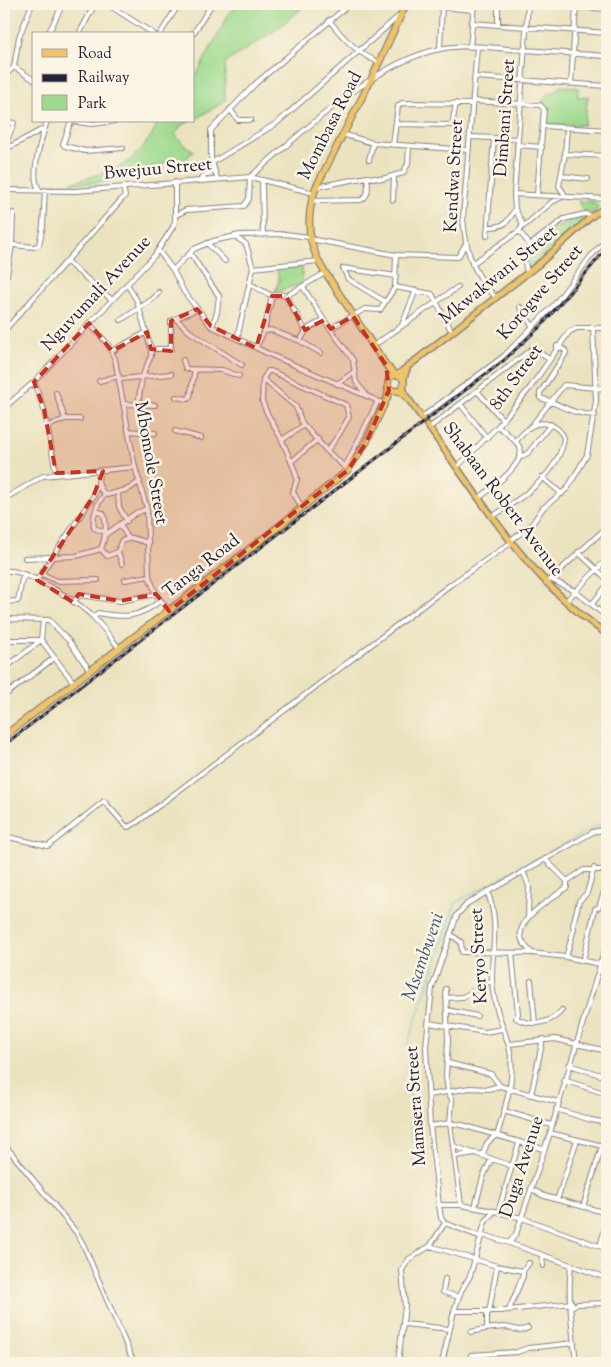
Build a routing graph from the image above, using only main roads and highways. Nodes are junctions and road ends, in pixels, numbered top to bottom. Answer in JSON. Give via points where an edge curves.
{"nodes":[{"id":1,"x":406,"y":4,"type":"edge"},
{"id":2,"x":607,"y":206,"type":"edge"},
{"id":3,"x":386,"y":366,"type":"junction"},
{"id":4,"x":409,"y":366,"type":"junction"},
{"id":5,"x":396,"y":375,"type":"junction"},
{"id":6,"x":388,"y":383,"type":"junction"},
{"id":7,"x":403,"y":383,"type":"junction"},
{"id":8,"x":397,"y":390,"type":"junction"},
{"id":9,"x":388,"y":396,"type":"junction"},
{"id":10,"x":406,"y":396,"type":"junction"},
{"id":11,"x":607,"y":634,"type":"edge"},
{"id":12,"x":4,"y":736,"type":"edge"}],
"edges":[{"from":1,"to":3,"type":"highway","name":"Mombasa Road","via":[[311,201],[310,238],[318,261]]},
{"from":2,"to":4,"type":"main road","name":"Mkwakwani Street"},
{"from":3,"to":5,"type":"highway","name":"Mombasa Road"},
{"from":3,"to":6,"type":"highway","name":"Mombasa Road"},
{"from":4,"to":5,"type":"main road","name":"Mkwakwani Street"},
{"from":4,"to":7,"type":"main road"},
{"from":5,"to":6,"type":"highway"},
{"from":5,"to":7,"type":"highway","name":"Mombasa Road"},
{"from":6,"to":8,"type":"highway"},
{"from":6,"to":9,"type":"highway","name":"Mombasa Road"},
{"from":7,"to":8,"type":"highway"},
{"from":7,"to":10,"type":"main road"},
{"from":8,"to":9,"type":"highway"},
{"from":8,"to":10,"type":"main road"},
{"from":9,"to":12,"type":"highway","name":"Tanga Road","via":[[366,442],[346,468],[302,508]]},
{"from":10,"to":11,"type":"main road","name":"Shabaan Robert Avenue","via":[[479,498],[546,583],[582,617]]}]}
